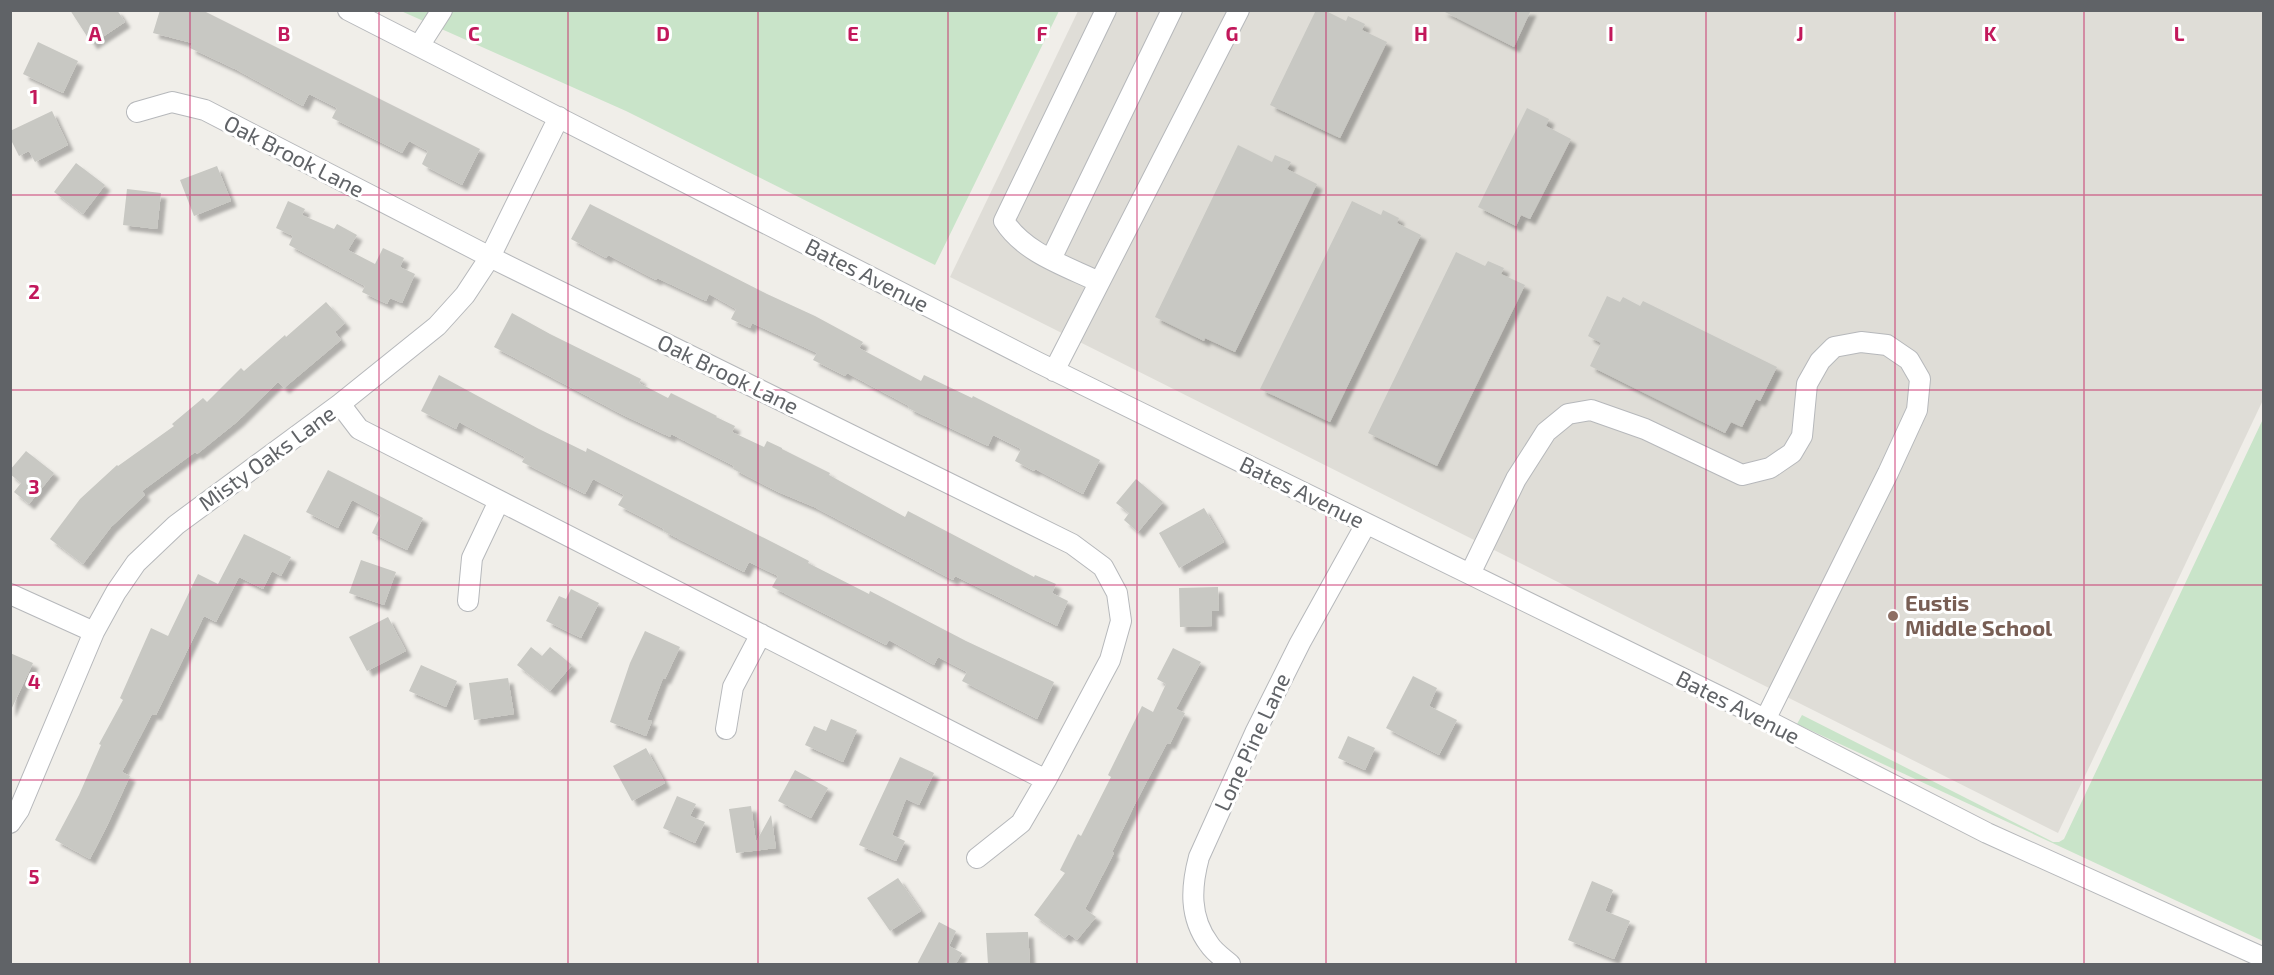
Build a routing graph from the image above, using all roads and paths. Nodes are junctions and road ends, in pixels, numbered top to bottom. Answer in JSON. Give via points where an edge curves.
{"nodes":[{"id":1,"x":348,"y":10,"type":"edge"},
{"id":2,"x":442,"y":10,"type":"edge"},
{"id":3,"x":1106,"y":10,"type":"edge"},
{"id":4,"x":1172,"y":10,"type":"edge"},
{"id":5,"x":1239,"y":10,"type":"edge"},
{"id":6,"x":419,"y":46,"type":"junction"},
{"id":7,"x":137,"y":112,"type":"dead end"},
{"id":8,"x":559,"y":117,"type":"junction"},
{"id":9,"x":490,"y":257,"type":"junction"},
{"id":10,"x":1051,"y":259,"type":"junction"},
{"id":11,"x":1099,"y":282,"type":"junction"},
{"id":12,"x":1054,"y":371,"type":"junction"},
{"id":13,"x":340,"y":404,"type":"junction"},
{"id":14,"x":499,"y":501,"type":"junction"},
{"id":15,"x":1366,"y":524,"type":"junction"},
{"id":16,"x":1470,"y":574,"type":"junction"},
{"id":17,"x":10,"y":594,"type":"edge"},
{"id":18,"x":468,"y":601,"type":"dead end"},
{"id":19,"x":94,"y":632,"type":"junction"},
{"id":20,"x":760,"y":634,"type":"junction"},
{"id":21,"x":1765,"y":720,"type":"junction"},
{"id":22,"x":726,"y":729,"type":"dead end"},
{"id":23,"x":1046,"y":780,"type":"junction"},
{"id":24,"x":10,"y":823,"type":"edge"},
{"id":25,"x":977,"y":858,"type":"dead end"},
{"id":26,"x":2264,"y":958,"type":"edge"},
{"id":27,"x":1230,"y":964,"type":"edge"}],
"edges":[{"from":1,"to":6,"type":"street","name":"Bates Avenue"},
{"from":2,"to":6,"type":"street"},
{"from":3,"to":10,"type":"street","via":[[1004,221],[1022,241]]},
{"from":4,"to":10,"type":"street"},
{"from":5,"to":11,"type":"street"},
{"from":6,"to":8,"type":"street","name":"Bates Avenue"},
{"from":7,"to":9,"type":"street","name":"Oak Brook Lane","via":[[172,102],[205,110]]},
{"from":8,"to":9,"type":"street","name":"Misty Oaks Lane"},
{"from":8,"to":12,"type":"street","name":"Bates Avenue"},
{"from":9,"to":13,"type":"street","name":"Misty Oaks Lane","via":[[465,295],[437,326]]},
{"from":9,"to":23,"type":"street","name":"Oak Brook Lane","via":[[1072,544],[1103,567],[1117,593],[1121,621],[1110,660]]},
{"from":10,"to":11,"type":"street"},
{"from":11,"to":12,"type":"street"},
{"from":12,"to":15,"type":"street","name":"Bates Avenue"},
{"from":13,"to":14,"type":"street","via":[[359,429]]},
{"from":13,"to":19,"type":"street","name":"Misty Oaks Lane","via":[[168,532],[136,563]]},
{"from":14,"to":18,"type":"street","via":[[472,558]]},
{"from":14,"to":20,"type":"street"},
{"from":15,"to":16,"type":"street","name":"Bates Avenue"},
{"from":15,"to":27,"type":"street","name":"Lone Pine Lane","via":[[1300,643],[1199,857],[1192,904],[1197,922],[1209,945]]},
{"from":16,"to":21,"type":"street","name":"Bates Avenue"},
{"from":16,"to":21,"type":"street","via":[[1516,479],[1546,432],[1568,414],[1591,410],[1645,429],[1742,475],[1770,468],[1792,453],[1802,436],[1807,384],[1820,361],[1834,347],[1861,342],[1887,345],[1909,360],[1920,379],[1917,410]]},
{"from":17,"to":19,"type":"street"},
{"from":19,"to":24,"type":"street","name":"Misty Oaks Lane","via":[[19,810]]},
{"from":20,"to":22,"type":"street","via":[[733,687]]},
{"from":20,"to":23,"type":"street"},
{"from":21,"to":26,"type":"street","name":"Bates Avenue","via":[[1987,833]]},
{"from":23,"to":25,"type":"street","name":"Oak Brook Lane","via":[[1021,823]]}]}
